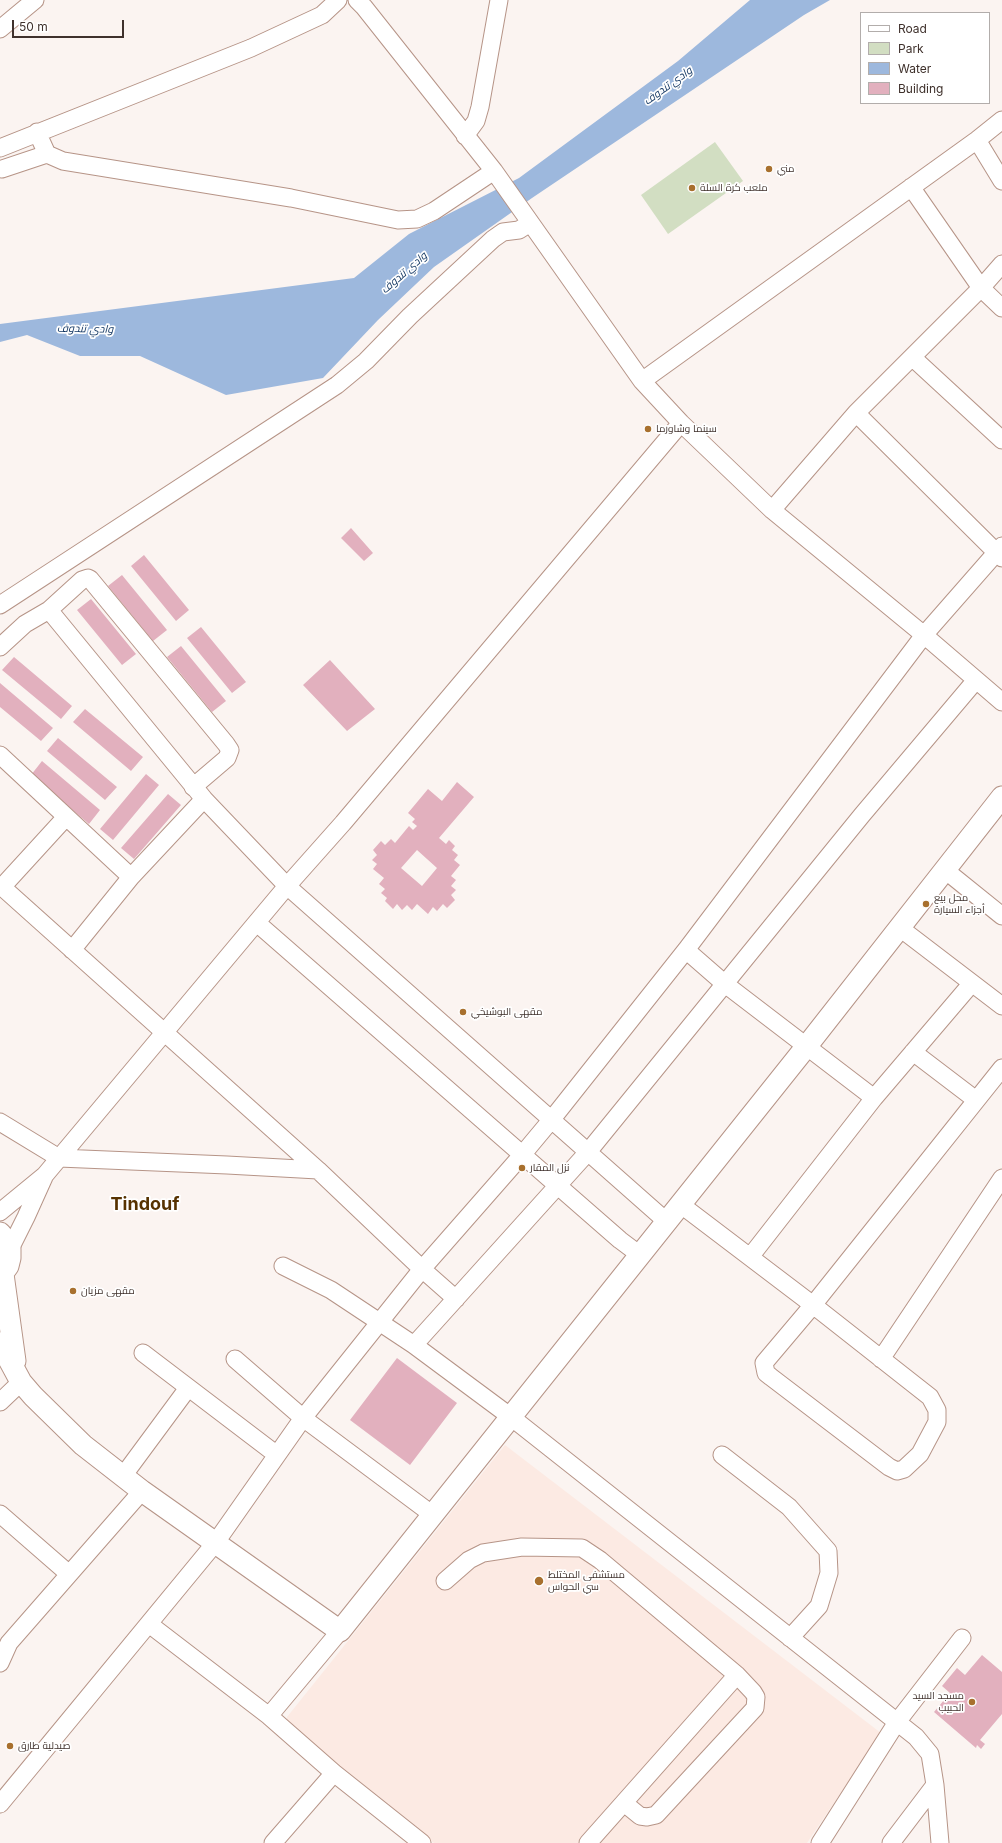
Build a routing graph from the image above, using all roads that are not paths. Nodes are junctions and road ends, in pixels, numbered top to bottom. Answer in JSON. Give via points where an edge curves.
{"nodes":[{"id":1,"x":35,"y":0,"type":"edge"},
{"id":2,"x":338,"y":0,"type":"edge"},
{"id":3,"x":500,"y":0,"type":"edge"},
{"id":4,"x":364,"y":2,"type":"edge"},
{"id":5,"x":0,"y":29,"type":"edge"},
{"id":6,"x":1002,"y":120,"type":"edge"},
{"id":7,"x":38,"y":132,"type":"junction"},
{"id":8,"x":465,"y":136,"type":"junction"},
{"id":9,"x":977,"y":140,"type":"junction"},
{"id":10,"x":0,"y":148,"type":"edge"},
{"id":11,"x":47,"y":154,"type":"junction"},
{"id":12,"x":1,"y":167,"type":"edge"},
{"id":13,"x":494,"y":171,"type":"junction"},
{"id":14,"x":1002,"y":181,"type":"edge"},
{"id":15,"x":911,"y":187,"type":"junction"},
{"id":16,"x":530,"y":223,"type":"junction"},
{"id":17,"x":1002,"y":264,"type":"edge"},
{"id":18,"x":981,"y":288,"type":"junction"},
{"id":19,"x":1002,"y":308,"type":"edge"},
{"id":20,"x":912,"y":357,"type":"junction"},
{"id":21,"x":642,"y":381,"type":"junction"},
{"id":22,"x":856,"y":413,"type":"junction"},
{"id":23,"x":681,"y":423,"type":"junction"},
{"id":24,"x":1002,"y":440,"type":"edge"},
{"id":25,"x":772,"y":510,"type":"junction"},
{"id":26,"x":1000,"y":552,"type":"edge"},
{"id":27,"x":0,"y":605,"type":"edge"},
{"id":28,"x":49,"y":610,"type":"junction"},
{"id":29,"x":924,"y":635,"type":"junction"},
{"id":30,"x":0,"y":647,"type":"edge"},
{"id":31,"x":976,"y":680,"type":"junction"},
{"id":32,"x":1002,"y":702,"type":"edge"},
{"id":33,"x":0,"y":755,"type":"edge"},
{"id":34,"x":199,"y":793,"type":"junction"},
{"id":35,"x":1002,"y":797,"type":"edge"},
{"id":36,"x":66,"y":817,"type":"junction"},
{"id":37,"x":945,"y":870,"type":"junction"},
{"id":38,"x":131,"y":876,"type":"junction"},
{"id":39,"x":1,"y":886,"type":"edge"},
{"id":40,"x":287,"y":886,"type":"junction"},
{"id":41,"x":1002,"y":916,"type":"edge"},
{"id":42,"x":256,"y":923,"type":"junction"},
{"id":43,"x":900,"y":928,"type":"junction"},
{"id":44,"x":72,"y":950,"type":"junction"},
{"id":45,"x":686,"y":950,"type":"junction"},
{"id":46,"x":972,"y":983,"type":"junction"},
{"id":47,"x":725,"y":984,"type":"junction"},
{"id":48,"x":1002,"y":1006,"type":"edge"},
{"id":49,"x":165,"y":1034,"type":"junction"},
{"id":50,"x":806,"y":1047,"type":"junction"},
{"id":51,"x":913,"y":1052,"type":"junction"},
{"id":52,"x":1002,"y":1068,"type":"edge"},
{"id":53,"x":874,"y":1098,"type":"junction"},
{"id":54,"x":976,"y":1100,"type":"junction"},
{"id":55,"x":552,"y":1119,"type":"junction"},
{"id":56,"x":0,"y":1122,"type":"edge"},
{"id":57,"x":588,"y":1152,"type":"junction"},
{"id":58,"x":522,"y":1155,"type":"junction"},
{"id":59,"x":59,"y":1158,"type":"junction"},
{"id":60,"x":318,"y":1170,"type":"junction"},
{"id":61,"x":45,"y":1175,"type":"junction"},
{"id":62,"x":1002,"y":1178,"type":"edge"},
{"id":63,"x":559,"y":1186,"type":"junction"},
{"id":64,"x":680,"y":1204,"type":"junction"},
{"id":65,"x":0,"y":1212,"type":"edge"},
{"id":66,"x":666,"y":1221,"type":"junction"},
{"id":67,"x":5,"y":1241,"type":"edge"},
{"id":68,"x":640,"y":1255,"type":"junction"},
{"id":69,"x":750,"y":1257,"type":"junction"},
{"id":70,"x":283,"y":1266,"type":"dead end"},
{"id":71,"x":422,"y":1270,"type":"junction"},
{"id":72,"x":2,"y":1276,"type":"edge"},
{"id":73,"x":456,"y":1299,"type":"junction"},
{"id":74,"x":813,"y":1305,"type":"junction"},
{"id":75,"x":380,"y":1321,"type":"junction"},
{"id":76,"x":0,"y":1343,"type":"edge"},
{"id":77,"x":414,"y":1345,"type":"junction"},
{"id":78,"x":143,"y":1353,"type":"dead end"},
{"id":79,"x":235,"y":1359,"type":"dead end"},
{"id":80,"x":881,"y":1359,"type":"junction"},
{"id":81,"x":19,"y":1377,"type":"junction"},
{"id":82,"x":188,"y":1388,"type":"junction"},
{"id":83,"x":0,"y":1402,"type":"edge"},
{"id":84,"x":511,"y":1417,"type":"junction"},
{"id":85,"x":303,"y":1418,"type":"junction"},
{"id":86,"x":277,"y":1455,"type":"junction"},
{"id":87,"x":722,"y":1455,"type":"dead end"},
{"id":88,"x":123,"y":1476,"type":"junction"},
{"id":89,"x":142,"y":1491,"type":"junction"},
{"id":90,"x":0,"y":1514,"type":"edge"},
{"id":91,"x":433,"y":1515,"type":"junction"},
{"id":92,"x":216,"y":1542,"type":"junction"},
{"id":93,"x":69,"y":1574,"type":"junction"},
{"id":94,"x":445,"y":1581,"type":"dead end"},
{"id":95,"x":149,"y":1624,"type":"junction"},
{"id":96,"x":340,"y":1631,"type":"junction"},
{"id":97,"x":790,"y":1638,"type":"junction"},
{"id":98,"x":962,"y":1638,"type":"dead end"},
{"id":99,"x":0,"y":1662,"type":"edge"},
{"id":100,"x":737,"y":1675,"type":"junction"},
{"id":101,"x":269,"y":1716,"type":"junction"},
{"id":102,"x":897,"y":1722,"type":"junction"},
{"id":103,"x":334,"y":1773,"type":"junction"},
{"id":104,"x":935,"y":1785,"type":"junction"},
{"id":105,"x":624,"y":1803,"type":"junction"},
{"id":106,"x":0,"y":1804,"type":"edge"},
{"id":107,"x":273,"y":1843,"type":"edge"},
{"id":108,"x":422,"y":1843,"type":"edge"},
{"id":109,"x":588,"y":1843,"type":"edge"},
{"id":110,"x":820,"y":1843,"type":"edge"},
{"id":111,"x":891,"y":1843,"type":"edge"},
{"id":112,"x":940,"y":1843,"type":"edge"}],
"edges":[{"from":1,"to":5,"type":"street"},
{"from":2,"to":7,"type":"street","via":[[322,15],[251,48]]},
{"from":3,"to":8,"type":"street","via":[[480,106],[476,121]]},
{"from":4,"to":8,"type":"street"},
{"from":6,"to":9,"type":"street"},
{"from":7,"to":10,"type":"street"},
{"from":7,"to":11,"type":"street"},
{"from":8,"to":13,"type":"street"},
{"from":9,"to":14,"type":"street"},
{"from":9,"to":15,"type":"street"},
{"from":11,"to":12,"type":"street"},
{"from":11,"to":13,"type":"street","via":[[63,161],[291,198],[398,220],[417,219],[434,211]]},
{"from":13,"to":16,"type":"street"},
{"from":15,"to":18,"type":"street"},
{"from":15,"to":21,"type":"street"},
{"from":16,"to":21,"type":"street"},
{"from":16,"to":27,"type":"street","via":[[519,230],[503,232],[493,239],[366,361],[337,385]]},
{"from":17,"to":18,"type":"street"},
{"from":18,"to":19,"type":"street"},
{"from":18,"to":20,"type":"street"},
{"from":20,"to":22,"type":"street"},
{"from":20,"to":24,"type":"street"},
{"from":21,"to":23,"type":"street"},
{"from":22,"to":25,"type":"street"},
{"from":22,"to":26,"type":"street"},
{"from":23,"to":25,"type":"street"},
{"from":23,"to":40,"type":"street"},
{"from":25,"to":29,"type":"street"},
{"from":26,"to":29,"type":"street"},
{"from":28,"to":30,"type":"street","via":[[25,624]]},
{"from":28,"to":34,"type":"street"},
{"from":28,"to":34,"type":"street","via":[[82,580],[88,578],[226,744],[230,750],[227,758]]},
{"from":29,"to":31,"type":"street"},
{"from":29,"to":45,"type":"street"},
{"from":31,"to":32,"type":"street"},
{"from":31,"to":47,"type":"street","via":[[857,820]]},
{"from":33,"to":36,"type":"street"},
{"from":34,"to":38,"type":"street"},
{"from":34,"to":40,"type":"street"},
{"from":35,"to":37,"type":"main road"},
{"from":36,"to":38,"type":"street"},
{"from":36,"to":39,"type":"street"},
{"from":37,"to":41,"type":"street"},
{"from":37,"to":43,"type":"main road"},
{"from":38,"to":44,"type":"street"},
{"from":39,"to":44,"type":"street"},
{"from":40,"to":42,"type":"street"},
{"from":40,"to":55,"type":"street"},
{"from":42,"to":49,"type":"street"},
{"from":42,"to":58,"type":"street"},
{"from":43,"to":46,"type":"street"},
{"from":43,"to":50,"type":"main road"},
{"from":44,"to":49,"type":"street"},
{"from":45,"to":47,"type":"street"},
{"from":45,"to":55,"type":"street"},
{"from":46,"to":48,"type":"street"},
{"from":46,"to":51,"type":"street"},
{"from":47,"to":50,"type":"street"},
{"from":47,"to":57,"type":"street"},
{"from":49,"to":59,"type":"street"},
{"from":49,"to":60,"type":"street"},
{"from":50,"to":53,"type":"street"},
{"from":50,"to":64,"type":"main road"},
{"from":51,"to":53,"type":"street"},
{"from":51,"to":54,"type":"street"},
{"from":52,"to":54,"type":"street"},
{"from":53,"to":69,"type":"street"},
{"from":54,"to":74,"type":"street"},
{"from":55,"to":57,"type":"street"},
{"from":55,"to":58,"type":"street"},
{"from":56,"to":59,"type":"street"},
{"from":57,"to":63,"type":"street"},
{"from":57,"to":66,"type":"street"},
{"from":58,"to":63,"type":"street"},
{"from":58,"to":71,"type":"street"},
{"from":59,"to":60,"type":"street"},
{"from":59,"to":61,"type":"street"},
{"from":60,"to":71,"type":"street"},
{"from":61,"to":65,"type":"street"},
{"from":61,"to":67,"type":"street","via":[[26,1217]]},
{"from":62,"to":80,"type":"street"},
{"from":63,"to":68,"type":"street"},
{"from":63,"to":73,"type":"street"},
{"from":64,"to":66,"type":"main road"},
{"from":64,"to":69,"type":"street"},
{"from":66,"to":68,"type":"main road"},
{"from":67,"to":72,"type":"main road","via":[[10,1258]]},
{"from":68,"to":84,"type":"main road"},
{"from":69,"to":74,"type":"street"},
{"from":70,"to":75,"type":"street","via":[[331,1290]]},
{"from":71,"to":73,"type":"street"},
{"from":71,"to":75,"type":"street"},
{"from":72,"to":81,"type":"main road"},
{"from":73,"to":77,"type":"street"},
{"from":74,"to":80,"type":"street"},
{"from":74,"to":80,"type":"street","via":[[764,1363],[764,1368],[771,1377],[896,1471],[904,1469],[920,1454],[937,1422],[937,1410],[930,1397]]},
{"from":75,"to":77,"type":"street"},
{"from":75,"to":85,"type":"street"},
{"from":76,"to":81,"type":"main road"},
{"from":77,"to":84,"type":"street"},
{"from":78,"to":82,"type":"street"},
{"from":79,"to":85,"type":"street"},
{"from":81,"to":83,"type":"street"},
{"from":81,"to":88,"type":"main road","via":[[33,1396],[84,1445]]},
{"from":82,"to":86,"type":"street"},
{"from":82,"to":88,"type":"street"},
{"from":84,"to":91,"type":"main road"},
{"from":84,"to":97,"type":"street"},
{"from":85,"to":86,"type":"street"},
{"from":85,"to":91,"type":"street"},
{"from":86,"to":92,"type":"street"},
{"from":87,"to":97,"type":"street","via":[[789,1507],[828,1551],[829,1573],[819,1606]]},
{"from":88,"to":89,"type":"main road"},
{"from":89,"to":92,"type":"main road"},
{"from":89,"to":93,"type":"street"},
{"from":90,"to":93,"type":"street"},
{"from":91,"to":96,"type":"main road"},
{"from":92,"to":95,"type":"street"},
{"from":92,"to":96,"type":"main road"},
{"from":93,"to":99,"type":"street","via":[[9,1643]]},
{"from":94,"to":100,"type":"street","via":[[469,1560],[483,1554],[522,1547],[582,1548],[600,1560]]},
{"from":95,"to":101,"type":"street"},
{"from":95,"to":106,"type":"street"},
{"from":96,"to":101,"type":"street"},
{"from":97,"to":102,"type":"street"},
{"from":98,"to":102,"type":"street"},
{"from":100,"to":105,"type":"street"},
{"from":100,"to":105,"type":"street","via":[[756,1697],[755,1708],[656,1815],[646,1818],[640,1816]]},
{"from":101,"to":103,"type":"street"},
{"from":102,"to":104,"type":"street","via":[[916,1737],[930,1754]]},
{"from":102,"to":110,"type":"street"},
{"from":103,"to":107,"type":"street"},
{"from":103,"to":108,"type":"street"},
{"from":104,"to":111,"type":"street"},
{"from":104,"to":112,"type":"street"},
{"from":105,"to":109,"type":"street"}]}
